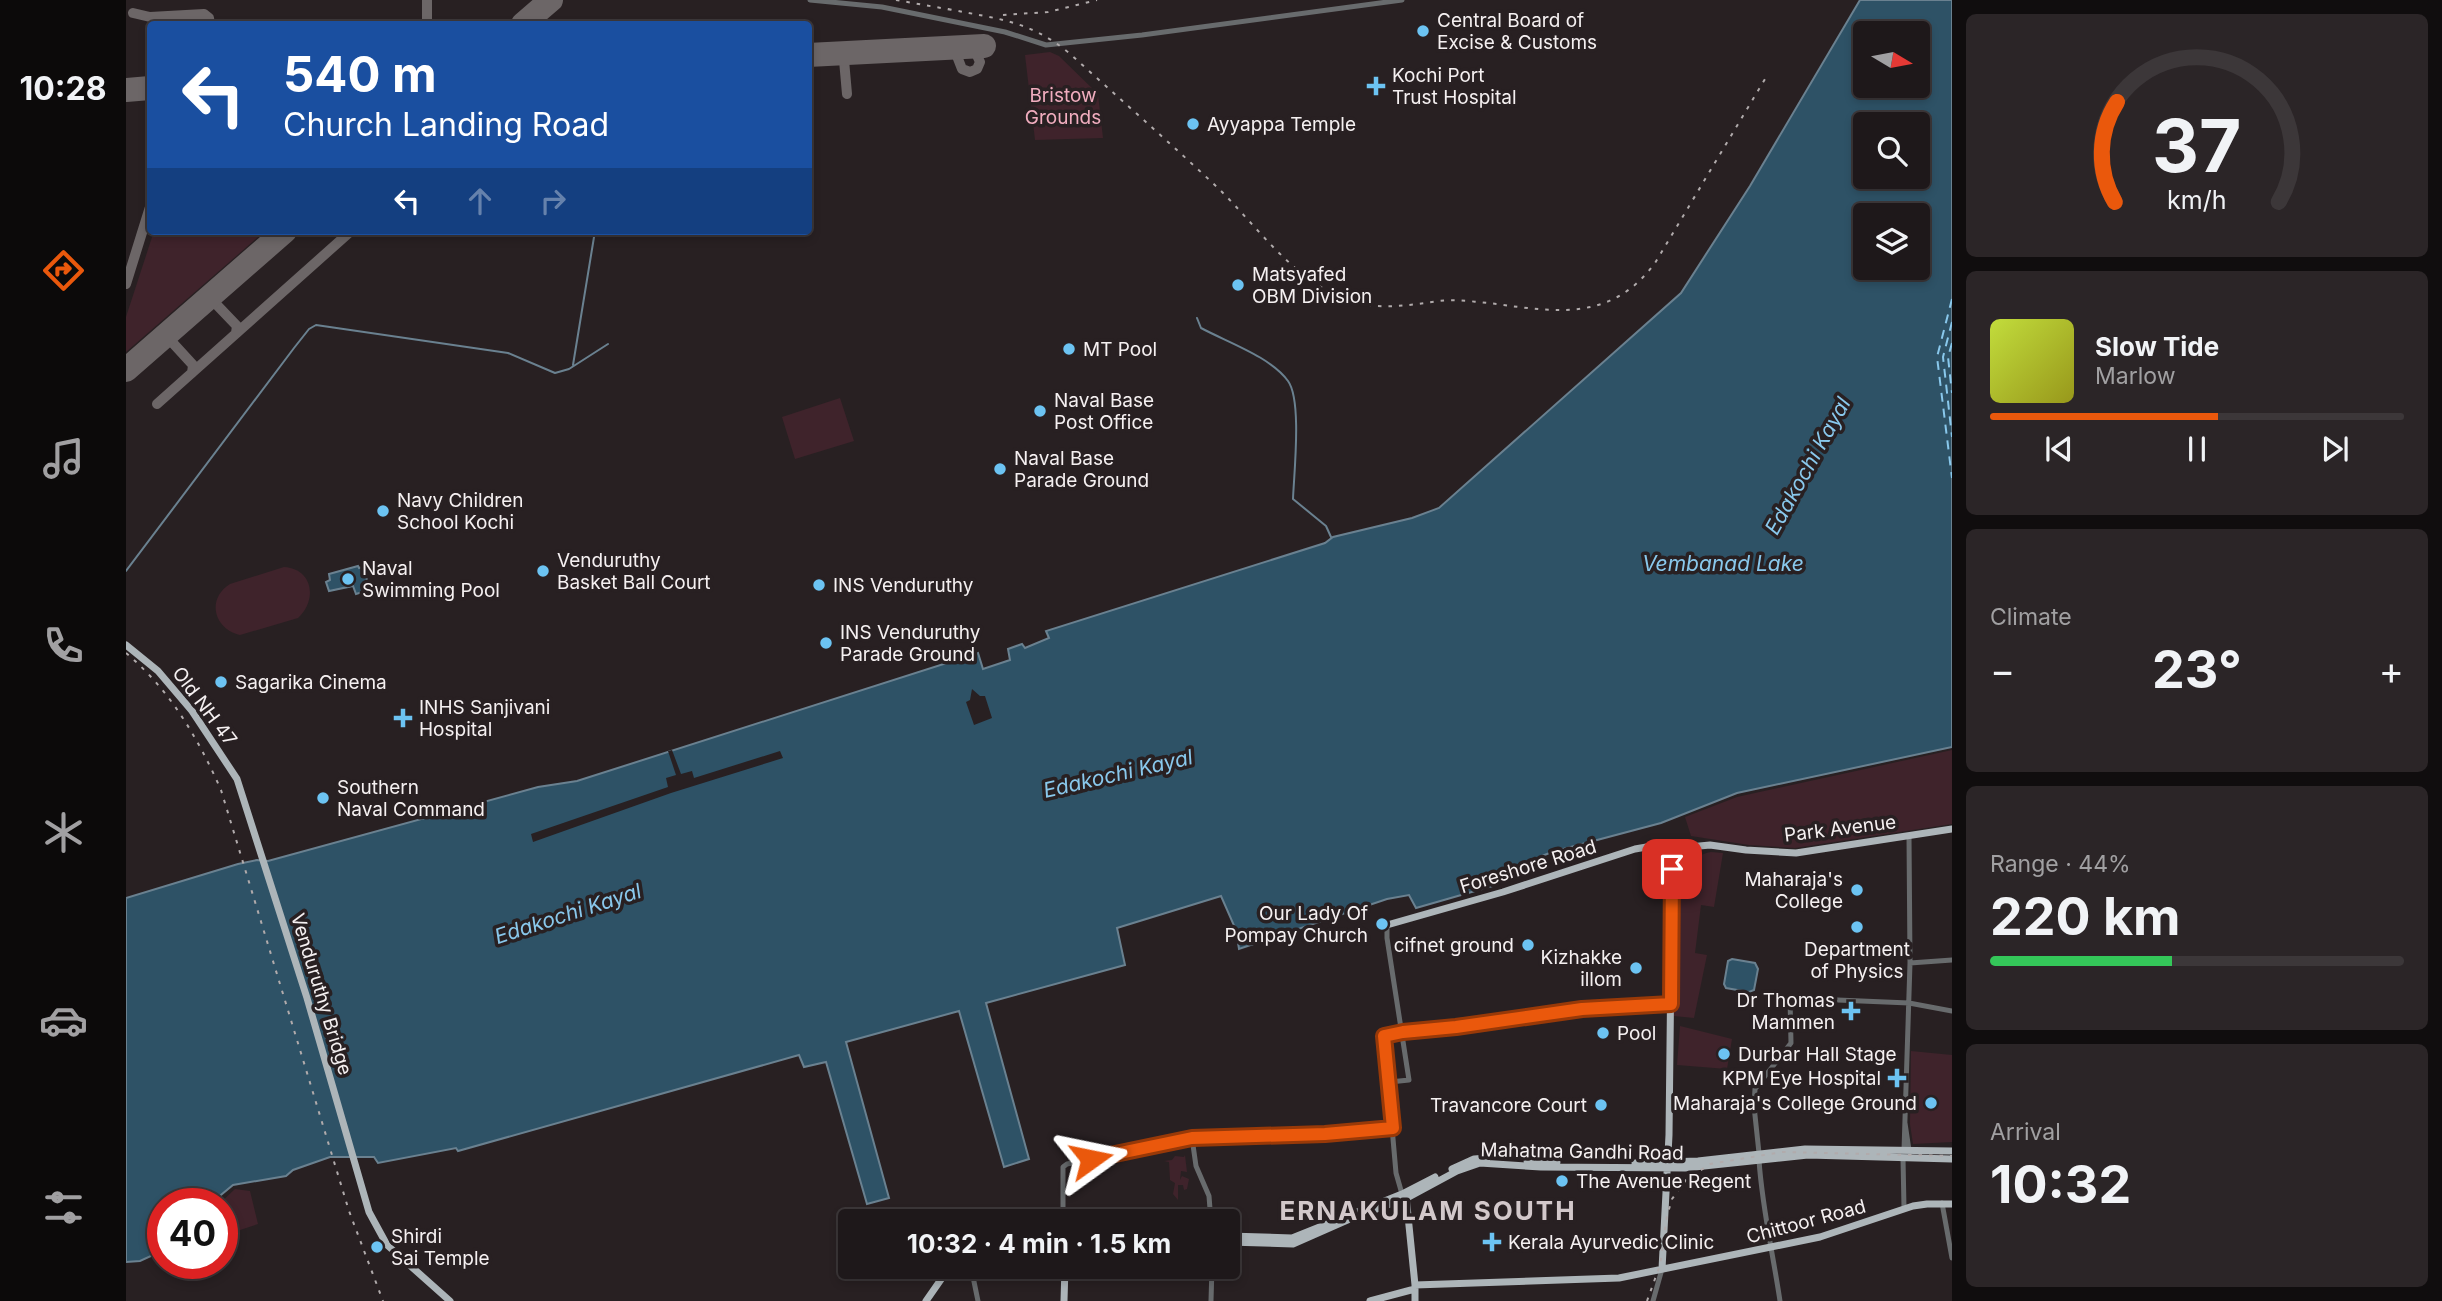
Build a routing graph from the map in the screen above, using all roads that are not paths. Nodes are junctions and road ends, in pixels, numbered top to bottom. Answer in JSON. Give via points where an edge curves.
{"nodes":[{"id":1,"x":810,"y":0,"type":"edge"},
{"id":2,"x":1402,"y":0,"type":"edge"},
{"id":3,"x":126,"y":645,"type":"edge"},
{"id":4,"x":243,"y":798,"type":"joint"},
{"id":5,"x":1952,"y":829,"type":"edge"},
{"id":6,"x":1909,"y":836,"type":"junction"},
{"id":7,"x":1680,"y":849,"type":"junction"},
{"id":8,"x":1387,"y":925,"type":"joint"},
{"id":9,"x":1952,"y":960,"type":"edge"},
{"id":10,"x":1910,"y":963,"type":"junction"},
{"id":11,"x":1909,"y":1003,"type":"junction"},
{"id":12,"x":1671,"y":1004,"type":"junction"},
{"id":13,"x":1952,"y":1011,"type":"edge"},
{"id":14,"x":1403,"y":1032,"type":"junction"},
{"id":15,"x":1390,"y":1082,"type":"junction"},
{"id":16,"x":1393,"y":1128,"type":"junction"},
{"id":17,"x":1192,"y":1138,"type":"junction"},
{"id":18,"x":1952,"y":1151,"type":"edge"},
{"id":19,"x":1906,"y":1154,"type":"junction"},
{"id":20,"x":1759,"y":1156,"type":"junction"},
{"id":21,"x":1952,"y":1159,"type":"edge"},
{"id":22,"x":1668,"y":1165,"type":"junction"},
{"id":23,"x":1403,"y":1194,"type":"junction"},
{"id":24,"x":1942,"y":1203,"type":"junction"},
{"id":25,"x":1952,"y":1204,"type":"edge"},
{"id":26,"x":1063,"y":1209,"type":"edge"},
{"id":27,"x":1210,"y":1209,"type":"edge"},
{"id":28,"x":1904,"y":1209,"type":"junction"},
{"id":29,"x":1240,"y":1236,"type":"edge"},
{"id":30,"x":1240,"y":1242,"type":"edge"},
{"id":31,"x":1772,"y":1248,"type":"junction"},
{"id":32,"x":1952,"y":1258,"type":"edge"},
{"id":33,"x":1662,"y":1269,"type":"junction"},
{"id":34,"x":940,"y":1279,"type":"edge"},
{"id":35,"x":973,"y":1279,"type":"edge"},
{"id":36,"x":1065,"y":1279,"type":"edge"},
{"id":37,"x":1212,"y":1279,"type":"edge"},
{"id":38,"x":1413,"y":1288,"type":"junction"},
{"id":39,"x":448,"y":1301,"type":"edge"},
{"id":40,"x":923,"y":1301,"type":"edge"},
{"id":41,"x":978,"y":1301,"type":"edge"},
{"id":42,"x":1064,"y":1301,"type":"edge"},
{"id":43,"x":1212,"y":1301,"type":"edge"},
{"id":44,"x":1370,"y":1301,"type":"edge"},
{"id":45,"x":1413,"y":1301,"type":"edge"},
{"id":46,"x":1653,"y":1301,"type":"edge"},
{"id":47,"x":1780,"y":1301,"type":"edge"}],
"edges":[{"from":1,"to":2,"type":"street","via":[[893,9],[1046,45]]},
{"from":3,"to":4,"type":"main road","name":"Old NH 47","via":[[158,671],[192,711],[233,770]]},
{"from":4,"to":39,"type":"main road","name":"Venduruthy Bridge","via":[[365,1201],[387,1245]]},
{"from":5,"to":6,"type":"main road","name":"Park Avenue"},
{"from":6,"to":7,"type":"main road","name":"Park Avenue","via":[[1796,853],[1710,845],[1689,847],[1687,853]]},
{"from":6,"to":10,"type":"street"},
{"from":7,"to":8,"type":"main road","name":"Foreshore Road","via":[[1664,844],[1635,849]]},
{"from":7,"to":12,"type":"main road","via":[[1672,869]]},
{"from":8,"to":14,"type":"street"},
{"from":9,"to":10,"type":"street"},
{"from":10,"to":11,"type":"street"},
{"from":11,"to":13,"type":"street"},
{"from":11,"to":19,"type":"street"},
{"from":11,"to":20,"type":"street","via":[[1790,998],[1791,1043],[1755,1088]]},
{"from":12,"to":14,"type":"street","via":[[1582,1009]]},
{"from":12,"to":22,"type":"main road"},
{"from":14,"to":15,"type":"street","via":[[1384,1036]]},
{"from":14,"to":15,"type":"street","via":[[1409,1080]]},
{"from":15,"to":16,"type":"street"},
{"from":16,"to":17,"type":"street"},
{"from":16,"to":23,"type":"street","via":[[1396,1173]]},
{"from":17,"to":26,"type":"street","via":[[1066,1164]]},
{"from":17,"to":27,"type":"street"},
{"from":18,"to":19,"type":"main road","name":"Mahatma Gandhi Road"},
{"from":19,"to":20,"type":"main road","name":"Mahatma Gandhi Road","via":[[1805,1149]]},
{"from":19,"to":21,"type":"main road","name":"Mahatma Gandhi Road"},
{"from":19,"to":28,"type":"street"},
{"from":20,"to":22,"type":"main road","name":"Mahatma Gandhi Road"},
{"from":20,"to":31,"type":"street"},
{"from":22,"to":23,"type":"main road","name":"Mahatma Gandhi Road","via":[[1480,1163]]},
{"from":22,"to":33,"type":"main road"},
{"from":23,"to":29,"type":"main road","name":"Mahatma Gandhi Road","via":[[1292,1238]]},
{"from":23,"to":30,"type":"main road","name":"Mahatma Gandhi Road","via":[[1293,1244]]},
{"from":23,"to":38,"type":"main road"},
{"from":24,"to":25,"type":"main road","name":"Chittoor Road"},
{"from":24,"to":28,"type":"main road","name":"Chittoor Road"},
{"from":24,"to":32,"type":"street"},
{"from":28,"to":31,"type":"main road","name":"Chittoor Road"},
{"from":31,"to":33,"type":"main road","name":"Chittoor Road"},
{"from":31,"to":47,"type":"street"},
{"from":33,"to":38,"type":"main road","name":"Chittoor Road","via":[[1619,1278]]},
{"from":33,"to":46,"type":"street"},
{"from":34,"to":40,"type":"main road"},
{"from":35,"to":41,"type":"street"},
{"from":36,"to":42,"type":"main road"},
{"from":37,"to":43,"type":"street"},
{"from":38,"to":44,"type":"main road","name":"Chittoor Road"},
{"from":38,"to":45,"type":"main road"}]}
